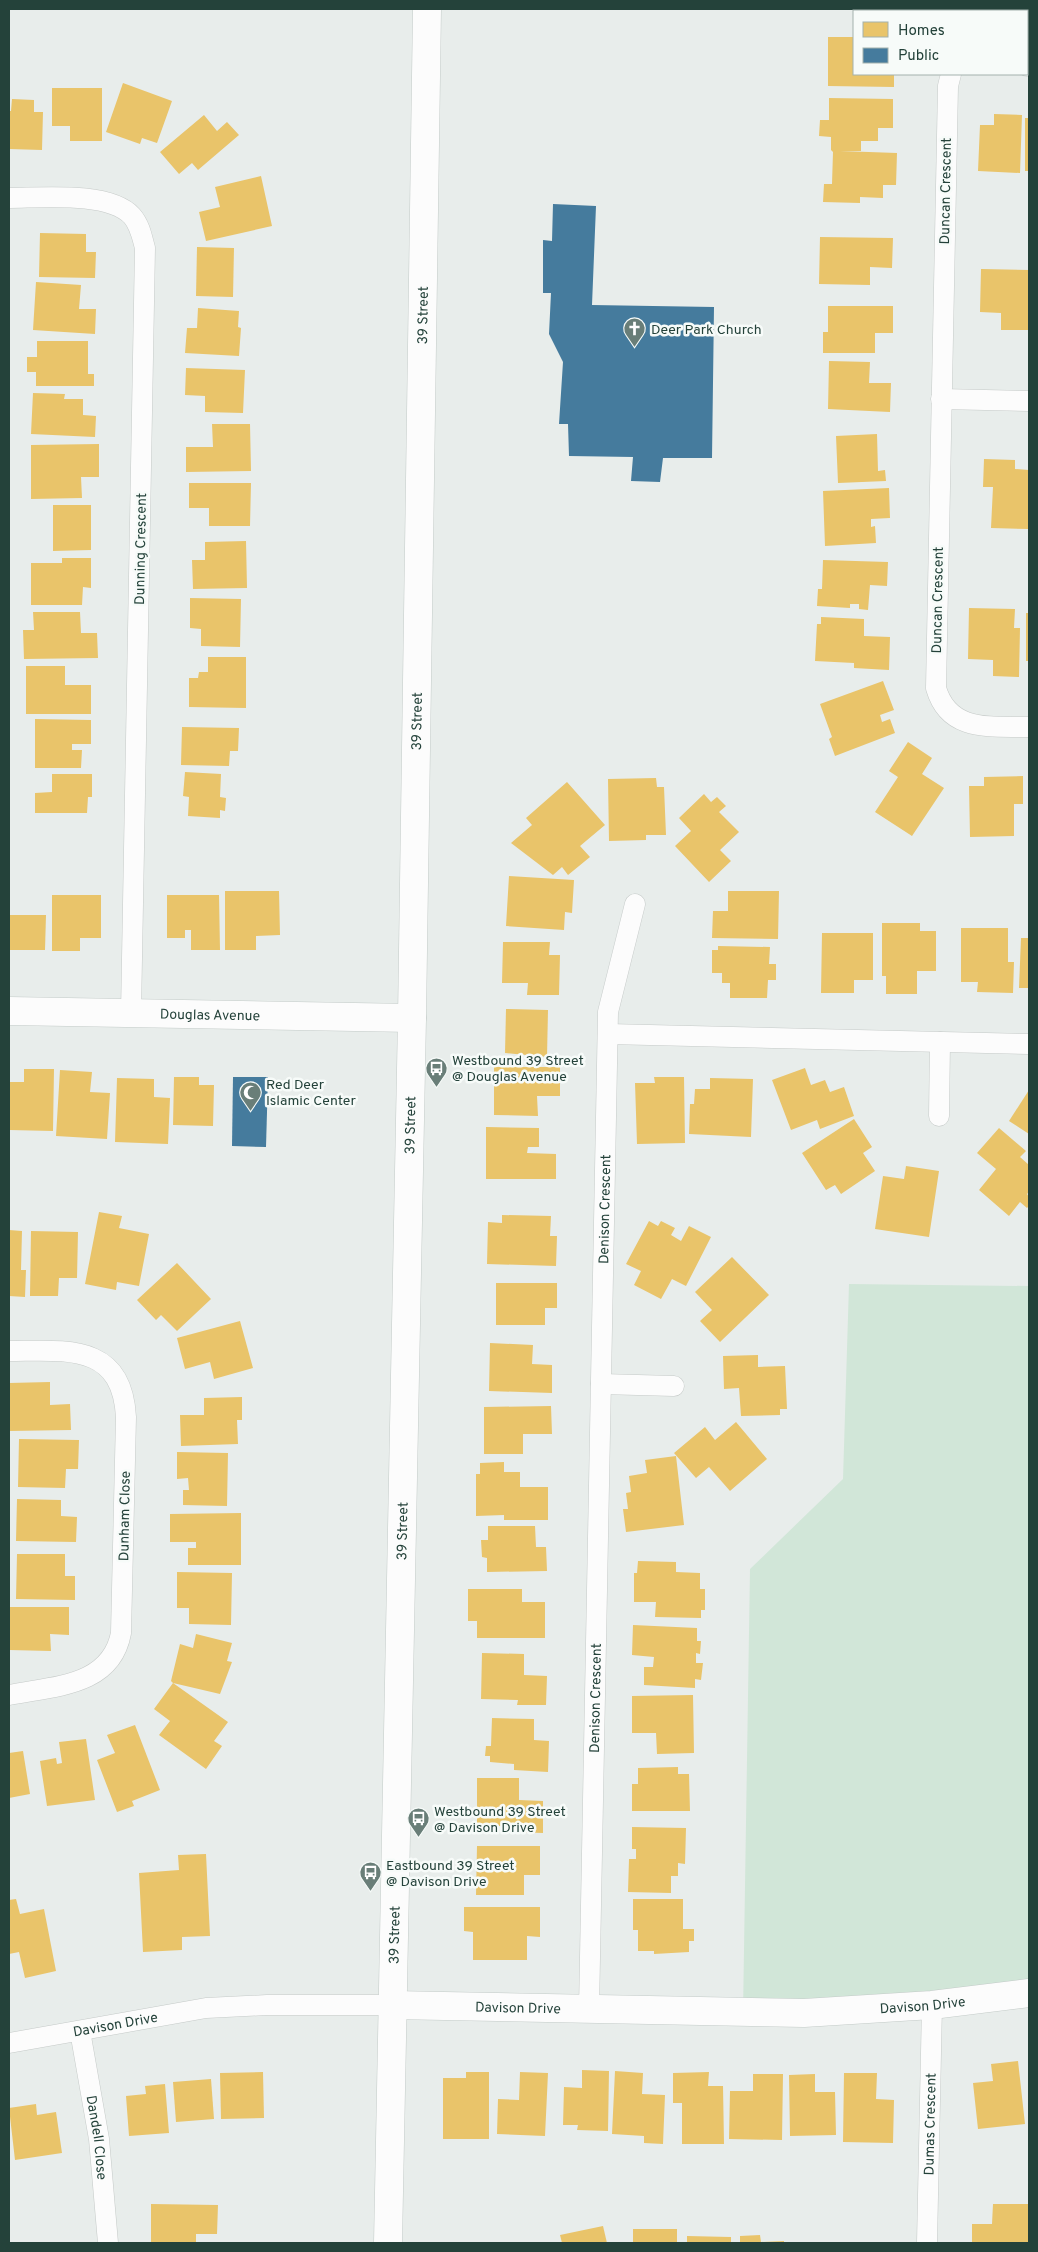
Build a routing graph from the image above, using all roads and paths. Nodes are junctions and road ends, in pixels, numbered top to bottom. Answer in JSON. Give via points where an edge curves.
{"nodes":[{"id":1,"x":427,"y":9,"type":"edge"},
{"id":2,"x":951,"y":75,"type":"edge"},
{"id":3,"x":9,"y":198,"type":"edge"},
{"id":4,"x":941,"y":400,"type":"junction"},
{"id":5,"x":1029,"y":401,"type":"edge"},
{"id":6,"x":1029,"y":727,"type":"edge"},
{"id":7,"x":635,"y":904,"type":"dead end"},
{"id":8,"x":9,"y":1010,"type":"edge"},
{"id":9,"x":132,"y":1013,"type":"junction"},
{"id":10,"x":412,"y":1018,"type":"junction"},
{"id":11,"x":608,"y":1034,"type":"junction"},
{"id":12,"x":940,"y":1042,"type":"junction"},
{"id":13,"x":1029,"y":1044,"type":"edge"},
{"id":14,"x":939,"y":1116,"type":"dead end"},
{"id":15,"x":9,"y":1351,"type":"edge"},
{"id":16,"x":601,"y":1384,"type":"junction"},
{"id":17,"x":674,"y":1386,"type":"dead end"},
{"id":18,"x":9,"y":1695,"type":"edge"},
{"id":19,"x":1029,"y":1992,"type":"edge"},
{"id":20,"x":932,"y":2005,"type":"junction"},
{"id":21,"x":392,"y":2006,"type":"junction"},
{"id":22,"x":589,"y":2010,"type":"junction"},
{"id":23,"x":80,"y":2031,"type":"junction"},
{"id":24,"x":9,"y":2044,"type":"edge"},
{"id":25,"x":108,"y":2243,"type":"edge"},
{"id":26,"x":388,"y":2243,"type":"edge"},
{"id":27,"x":927,"y":2243,"type":"edge"}],
"edges":[{"from":1,"to":10,"type":"street","name":"39 Street"},
{"from":2,"to":4,"type":"street","name":"Duncan Crescent"},
{"from":3,"to":9,"type":"street","name":"Dunning Crescent","via":[[86,199],[113,204],[138,225],[145,248]]},
{"from":4,"to":5,"type":"street"},
{"from":4,"to":6,"type":"street","name":"Duncan Crescent","via":[[936,688],[939,700],[946,710],[966,723]]},
{"from":7,"to":11,"type":"street","name":"Denison Crescent","via":[[608,1012]]},
{"from":8,"to":9,"type":"street","name":"Douglas Avenue"},
{"from":9,"to":10,"type":"street","name":"Douglas Avenue"},
{"from":10,"to":21,"type":"street","name":"39 Street"},
{"from":11,"to":12,"type":"street"},
{"from":11,"to":16,"type":"street","name":"Denison Crescent"},
{"from":12,"to":13,"type":"street"},
{"from":12,"to":14,"type":"street"},
{"from":15,"to":18,"type":"street","name":"Dunham Close","via":[[70,1352],[96,1358],[116,1378],[122,1391],[126,1417],[119,1646],[108,1663],[88,1678]]},
{"from":16,"to":17,"type":"street"},
{"from":16,"to":22,"type":"street","name":"Denison Crescent"},
{"from":19,"to":20,"type":"street","name":"Davison Drive"},
{"from":20,"to":22,"type":"street","name":"Davison Drive","via":[[796,2013]]},
{"from":20,"to":27,"type":"street","name":"Dumas Crescent"},
{"from":21,"to":22,"type":"street","name":"Davison Drive"},
{"from":21,"to":23,"type":"street","name":"Davison Drive","via":[[206,2008]]},
{"from":21,"to":26,"type":"street","name":"39 Street"},
{"from":23,"to":24,"type":"street","name":"Davison Drive"},
{"from":23,"to":25,"type":"street","name":"Dandell Close","via":[[99,2139]]}]}
